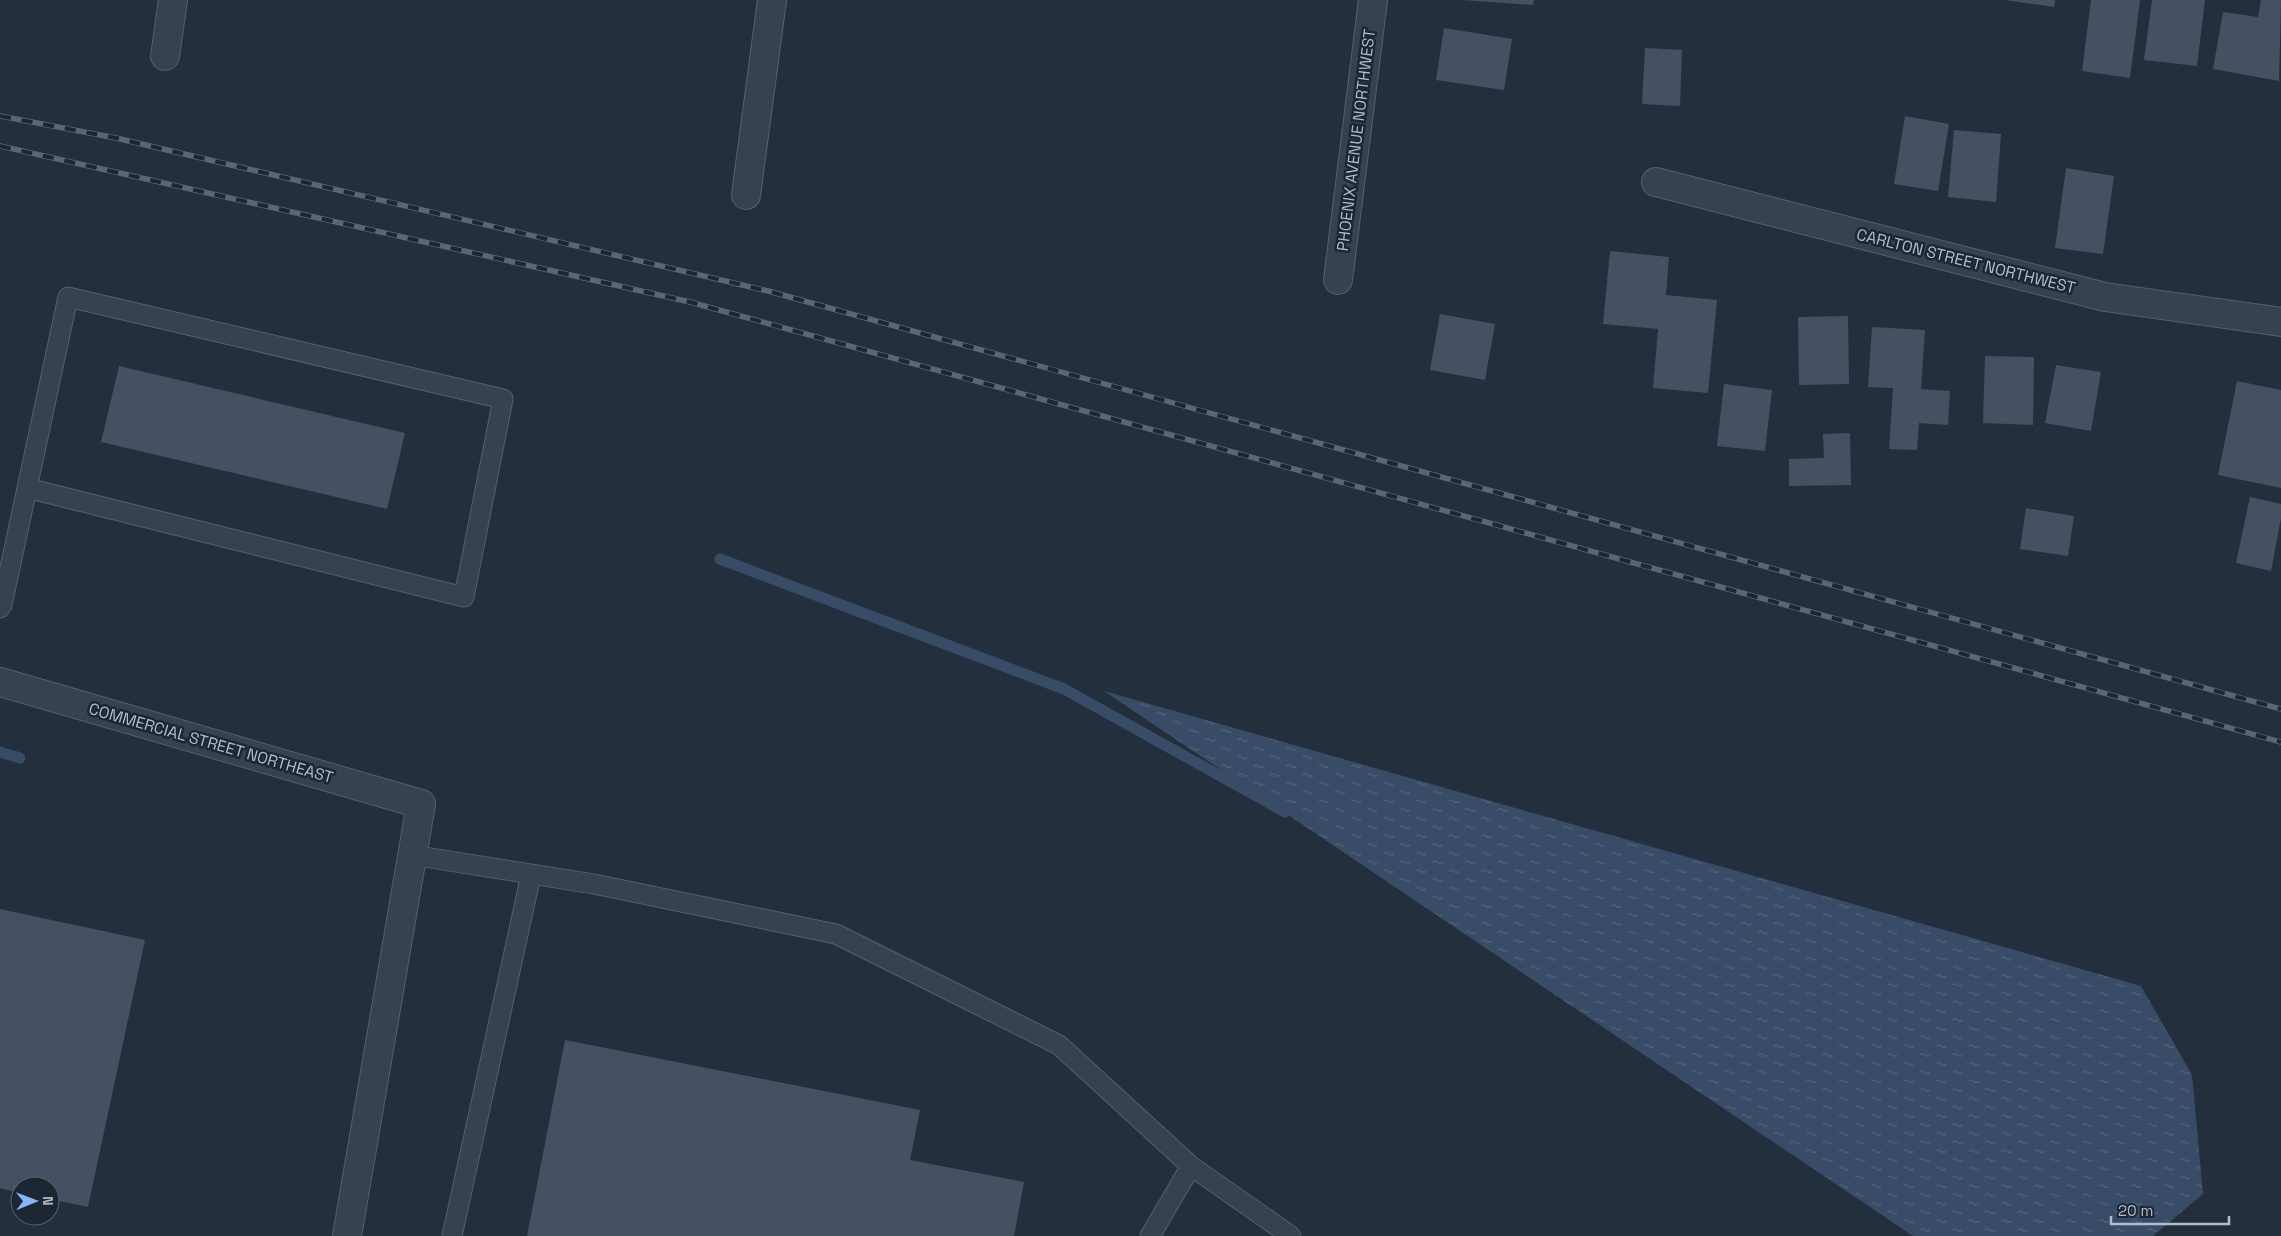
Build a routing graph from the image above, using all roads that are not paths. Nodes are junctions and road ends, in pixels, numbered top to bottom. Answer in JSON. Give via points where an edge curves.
{"nodes":[{"id":1,"x":173,"y":0,"type":"edge"},
{"id":2,"x":772,"y":0,"type":"edge"},
{"id":3,"x":1373,"y":0,"type":"edge"},
{"id":4,"x":164,"y":56,"type":"dead end"},
{"id":5,"x":1656,"y":182,"type":"dead end"},
{"id":6,"x":746,"y":195,"type":"dead end"},
{"id":7,"x":1338,"y":280,"type":"dead end"},
{"id":8,"x":2281,"y":322,"type":"edge"},
{"id":9,"x":27,"y":488,"type":"junction"},
{"id":10,"x":0,"y":608,"type":"edge"},
{"id":11,"x":0,"y":682,"type":"edge"},
{"id":12,"x":412,"y":855,"type":"junction"},
{"id":13,"x":531,"y":875,"type":"junction"},
{"id":14,"x":1190,"y":1166,"type":"junction"},
{"id":15,"x":347,"y":1236,"type":"edge"},
{"id":16,"x":452,"y":1236,"type":"edge"},
{"id":17,"x":1150,"y":1236,"type":"edge"},
{"id":18,"x":1291,"y":1236,"type":"edge"}],
"edges":[{"from":1,"to":4,"type":"street"},
{"from":2,"to":6,"type":"street"},
{"from":3,"to":7,"type":"street","name":"PHOENIX AVENUE NORTHWEST"},
{"from":5,"to":8,"type":"street","name":"CARLTON STREET NORTHWEST","via":[[2105,297]]},
{"from":9,"to":9,"type":"lane","via":[[68,297],[503,399],[464,597]]},
{"from":9,"to":10,"type":"lane"},
{"from":11,"to":12,"type":"street","name":"COMMERCIAL STREET NORTHEAST","via":[[421,804]]},
{"from":12,"to":13,"type":"lane"},
{"from":12,"to":15,"type":"street"},
{"from":13,"to":14,"type":"lane","via":[[594,884],[836,934],[1059,1045]]},
{"from":13,"to":16,"type":"lane"},
{"from":14,"to":17,"type":"lane"},
{"from":14,"to":18,"type":"lane"}]}
